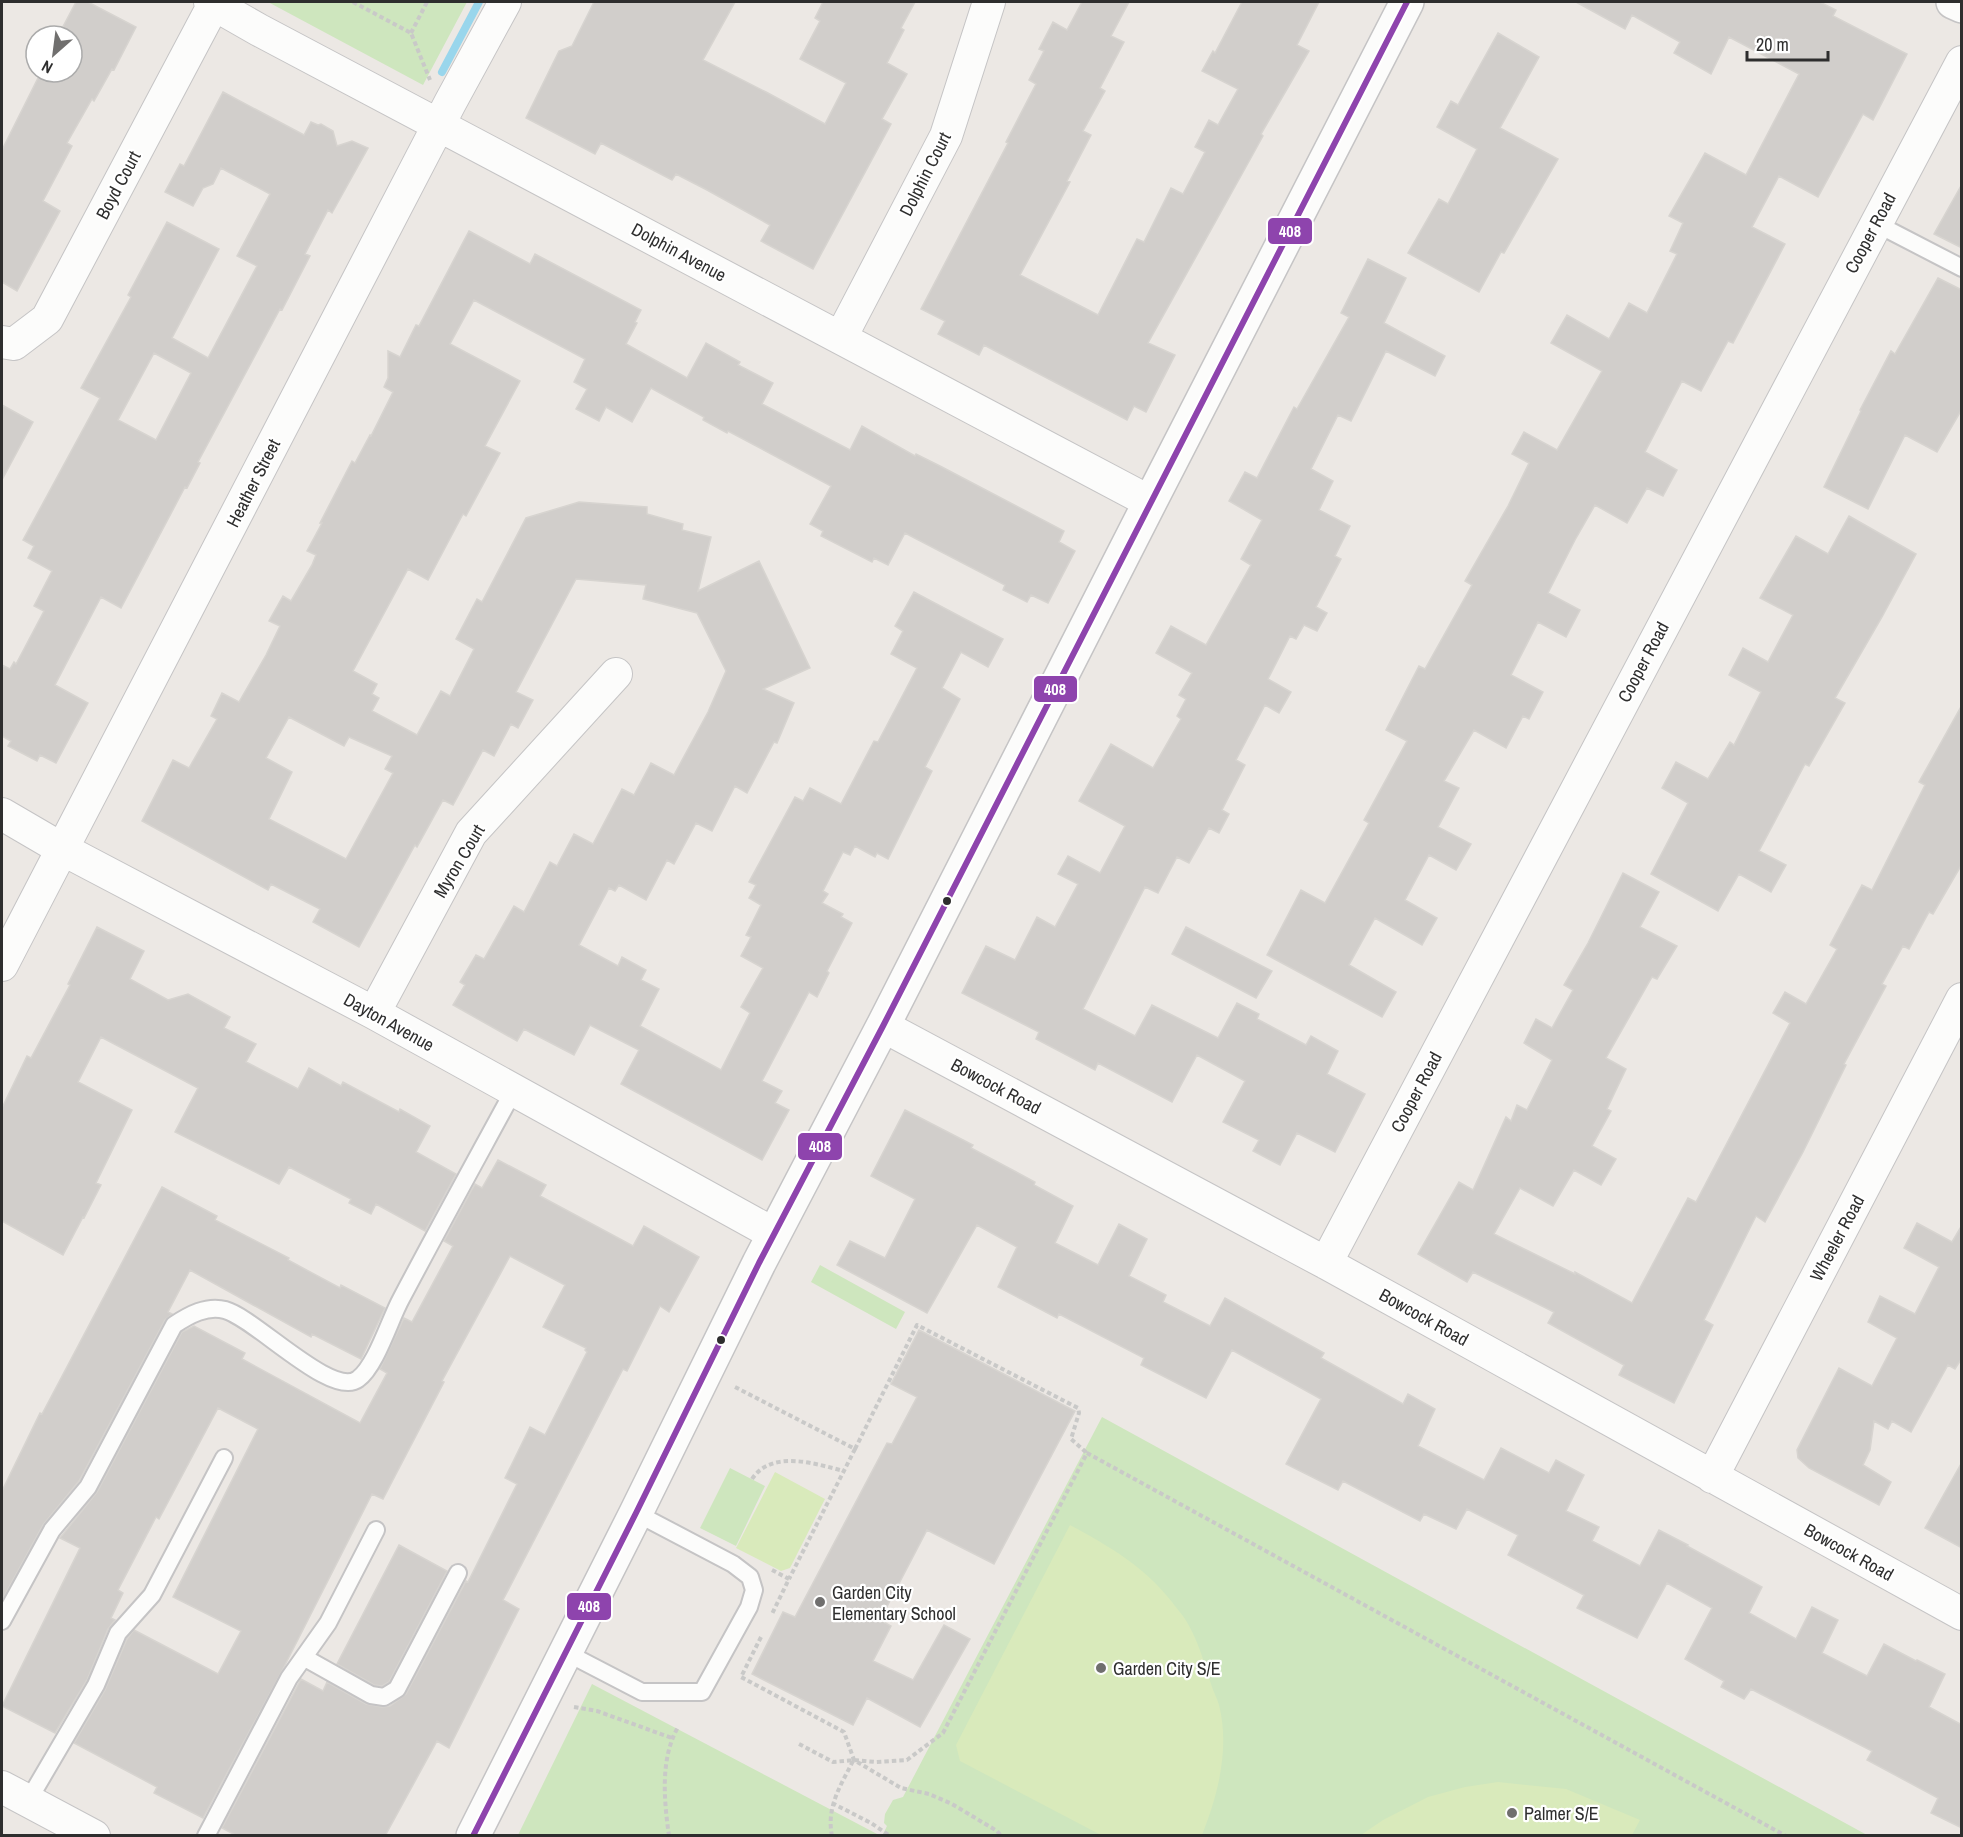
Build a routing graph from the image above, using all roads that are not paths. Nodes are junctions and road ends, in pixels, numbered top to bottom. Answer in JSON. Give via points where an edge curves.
{"nodes":[{"id":1,"x":505,"y":2,"type":"edge"},
{"id":2,"x":988,"y":2,"type":"edge"},
{"id":3,"x":1407,"y":2,"type":"edge"},
{"id":4,"x":1953,"y":2,"type":"edge"},
{"id":5,"x":212,"y":3,"type":"edge"},
{"id":6,"x":1962,"y":6,"type":"edge"},
{"id":7,"x":1962,"y":62,"type":"edge"},
{"id":8,"x":439,"y":125,"type":"junction"},
{"id":9,"x":1875,"y":223,"type":"junction"},
{"id":10,"x":1962,"y":268,"type":"edge"},
{"id":11,"x":841,"y":337,"type":"junction"},
{"id":12,"x":2,"y":342,"type":"edge"},
{"id":13,"x":1150,"y":502,"type":"junction"},
{"id":14,"x":616,"y":674,"type":"dead end"},
{"id":15,"x":2,"y":814,"type":"edge"},
{"id":16,"x":63,"y":849,"type":"junction"},
{"id":17,"x":2,"y":965,"type":"edge"},
{"id":18,"x":1962,"y":999,"type":"edge"},
{"id":19,"x":375,"y":1013,"type":"junction"},
{"id":20,"x":883,"y":1026,"type":"junction"},
{"id":21,"x":514,"y":1090,"type":"junction"},
{"id":22,"x":774,"y":1234,"type":"junction"},
{"id":23,"x":1326,"y":1263,"type":"junction"},
{"id":24,"x":224,"y":1458,"type":"dead end"},
{"id":25,"x":1712,"y":1477,"type":"junction"},
{"id":26,"x":636,"y":1513,"type":"junction"},
{"id":27,"x":376,"y":1530,"type":"dead end"},
{"id":28,"x":458,"y":1573,"type":"dead end"},
{"id":29,"x":1962,"y":1614,"type":"edge"},
{"id":30,"x":2,"y":1621,"type":"edge"},
{"id":31,"x":565,"y":1653,"type":"junction"},
{"id":32,"x":304,"y":1658,"type":"junction"},
{"id":33,"x":15,"y":1794,"type":"edge"},
{"id":34,"x":94,"y":1836,"type":"edge"},
{"id":35,"x":206,"y":1836,"type":"edge"},
{"id":36,"x":473,"y":1836,"type":"edge"}],
"edges":[{"from":1,"to":8,"type":"street","name":"Heather Street"},
{"from":2,"to":11,"type":"street","name":"Dolphin Court","via":[[946,136]]},
{"from":3,"to":13,"type":"street"},
{"from":4,"to":6,"type":"street"},
{"from":5,"to":8,"type":"street","name":"Dolphin Avenue"},
{"from":5,"to":12,"type":"street","name":"Boyd Court","via":[[47,319],[14,344]]},
{"from":7,"to":9,"type":"street","name":"Cooper Road"},
{"from":8,"to":11,"type":"street","name":"Dolphin Avenue"},
{"from":8,"to":16,"type":"street","name":"Heather Street"},
{"from":9,"to":10,"type":"lane"},
{"from":9,"to":23,"type":"street","name":"Cooper Road"},
{"from":11,"to":13,"type":"street","name":"Dolphin Avenue"},
{"from":13,"to":20,"type":"street"},
{"from":14,"to":19,"type":"street","name":"Myron Court","via":[[471,833]]},
{"from":15,"to":16,"type":"street","name":"Dayton Avenue"},
{"from":16,"to":17,"type":"street","name":"Heather Street"},
{"from":16,"to":19,"type":"street","name":"Dayton Avenue"},
{"from":18,"to":25,"type":"street","name":"Wheeler Road"},
{"from":19,"to":21,"type":"street","name":"Dayton Avenue"},
{"from":20,"to":22,"type":"street"},
{"from":20,"to":23,"type":"street","name":"Bowcock Road"},
{"from":21,"to":22,"type":"street","name":"Dayton Avenue"},
{"from":21,"to":30,"type":"lane","via":[[400,1302],[377,1353],[358,1380],[347,1384],[334,1381],[225,1310],[190,1314],[174,1324],[88,1487],[52,1530]]},
{"from":22,"to":26,"type":"street"},
{"from":23,"to":25,"type":"street","name":"Bowcock Road"},
{"from":24,"to":33,"type":"lane","via":[[153,1595],[118,1633],[96,1684]]},
{"from":25,"to":29,"type":"street","name":"Bowcock Road"},
{"from":26,"to":31,"type":"street"},
{"from":26,"to":31,"type":"lane","via":[[750,1576],[754,1590],[749,1607],[702,1692],[642,1692]]},
{"from":27,"to":32,"type":"lane","via":[[328,1623]]},
{"from":28,"to":32,"type":"lane","via":[[397,1689],[384,1697],[370,1695]]},
{"from":31,"to":36,"type":"street"},
{"from":32,"to":35,"type":"lane","via":[[289,1678]]},
{"from":33,"to":34,"type":"street"}]}
